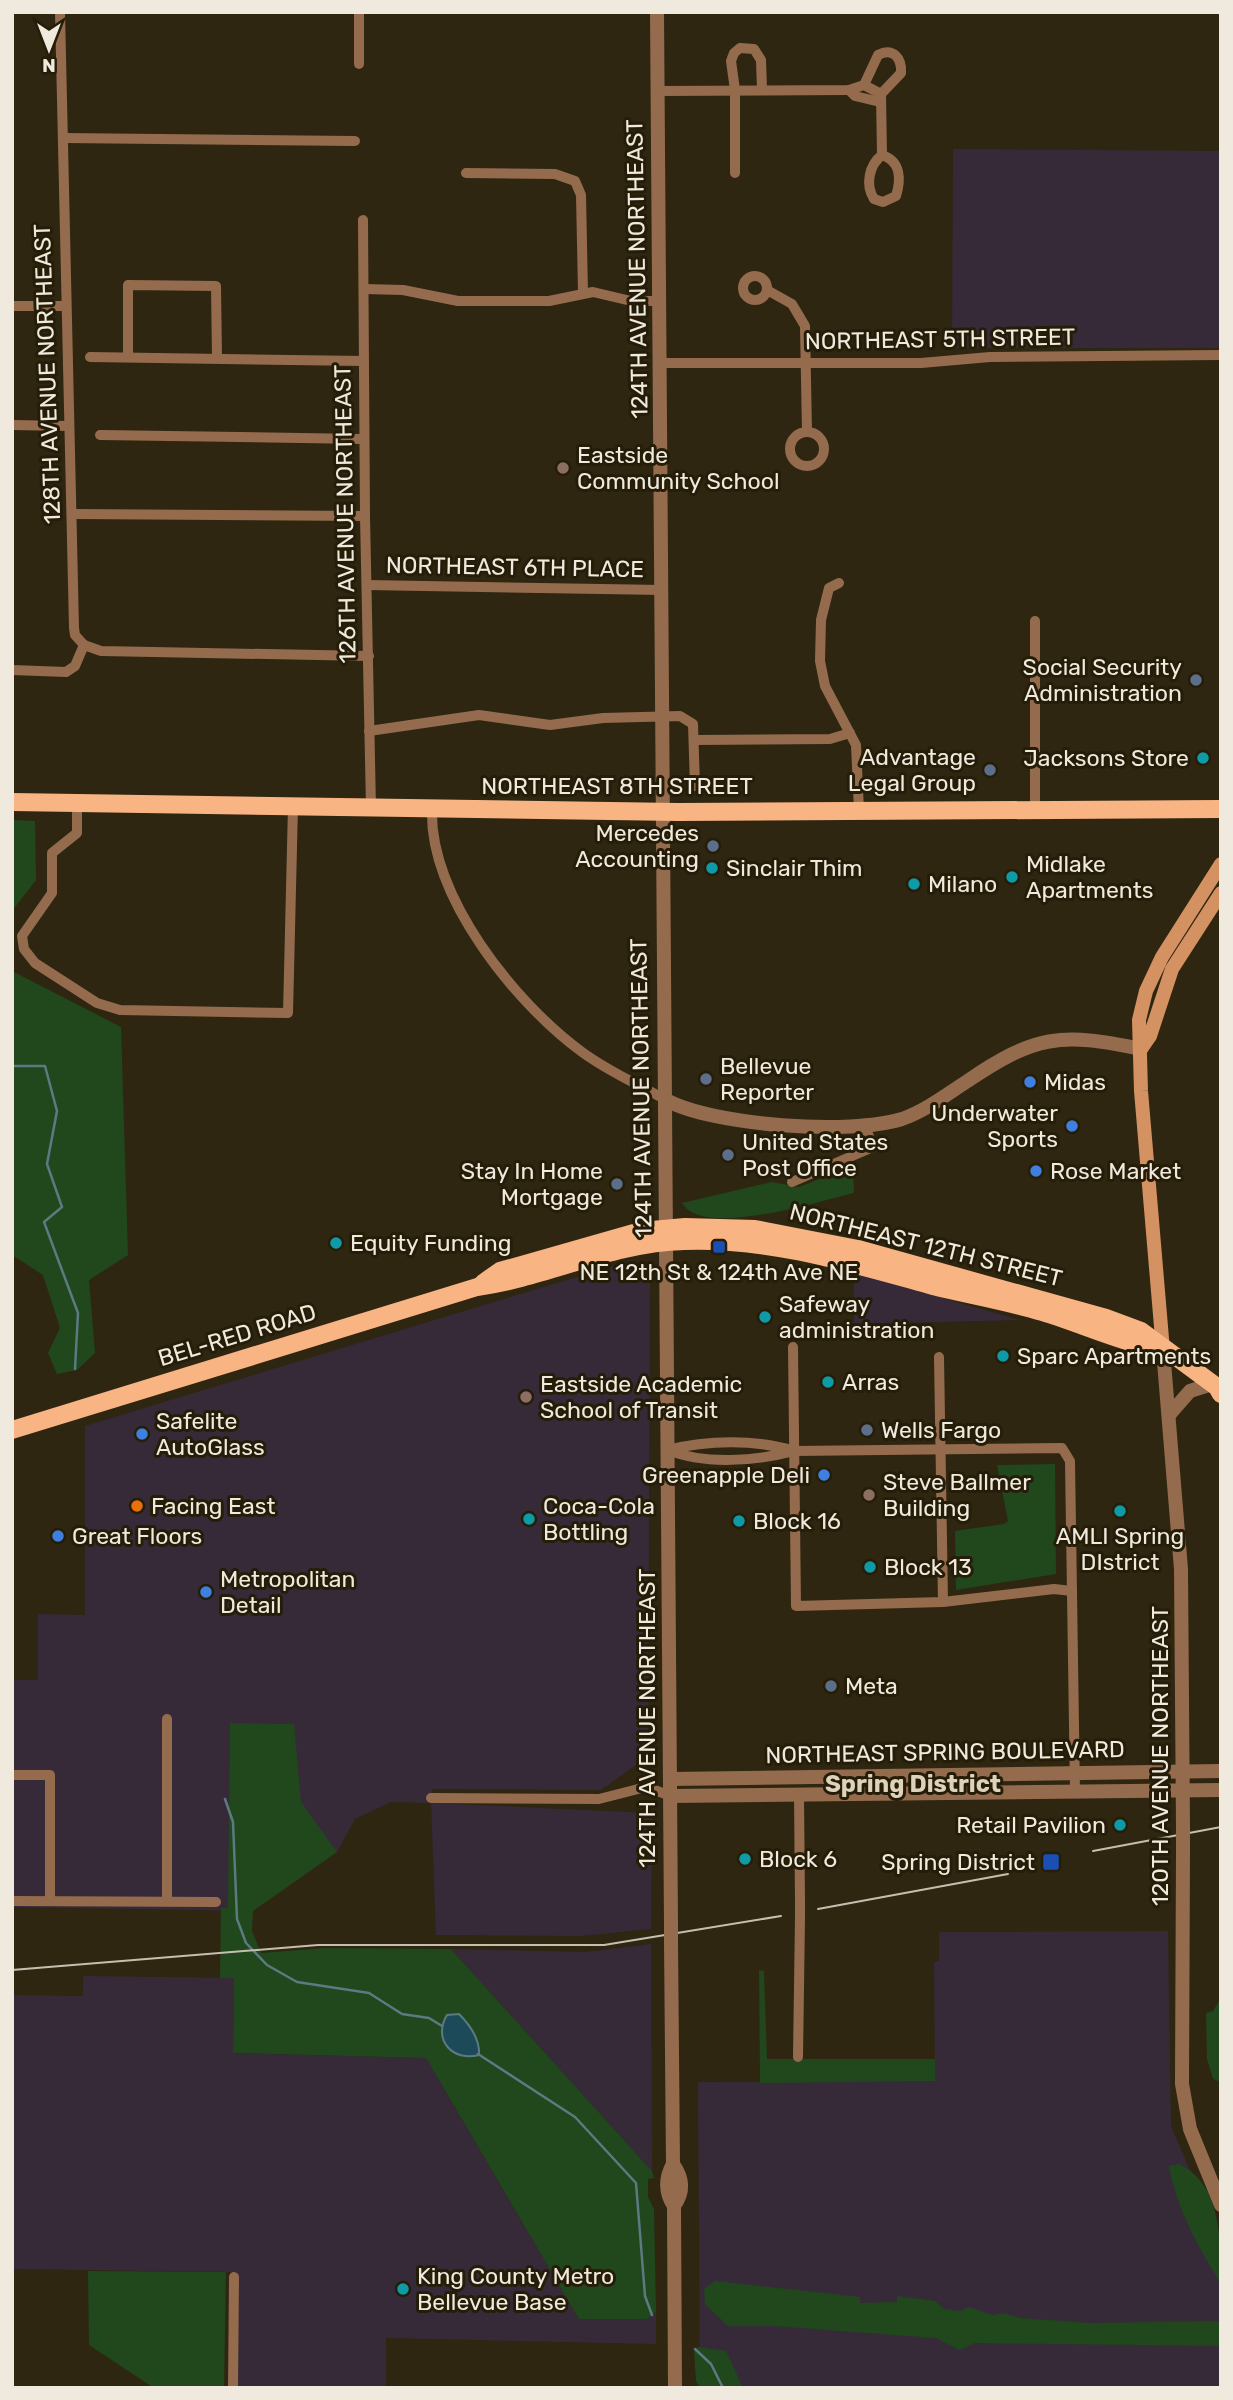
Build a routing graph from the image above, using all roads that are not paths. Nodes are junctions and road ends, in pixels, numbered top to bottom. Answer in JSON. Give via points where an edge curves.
{"nodes":[{"id":1,"x":60,"y":12,"type":"edge"},
{"id":2,"x":359,"y":12,"type":"edge"},
{"id":3,"x":657,"y":12,"type":"edge"},
{"id":4,"x":359,"y":64,"type":"dead end"},
{"id":5,"x":864,"y":85,"type":"junction"},
{"id":6,"x":735,"y":90,"type":"junction"},
{"id":7,"x":762,"y":90,"type":"junction"},
{"id":8,"x":849,"y":90,"type":"junction"},
{"id":9,"x":658,"y":91,"type":"junction"},
{"id":10,"x":881,"y":98,"type":"junction"},
{"id":11,"x":63,"y":138,"type":"junction"},
{"id":12,"x":355,"y":141,"type":"dead end"},
{"id":13,"x":883,"y":155,"type":"dead end"},
{"id":14,"x":466,"y":173,"type":"dead end"},
{"id":15,"x":735,"y":173,"type":"dead end"},
{"id":16,"x":363,"y":220,"type":"dead end"},
{"id":17,"x":365,"y":289,"type":"junction"},
{"id":18,"x":767,"y":290,"type":"dead end"},
{"id":19,"x":583,"y":293,"type":"junction"},
{"id":20,"x":659,"y":301,"type":"junction"},
{"id":21,"x":12,"y":306,"type":"edge"},
{"id":22,"x":65,"y":306,"type":"junction"},
{"id":23,"x":1221,"y":355,"type":"edge"},
{"id":24,"x":90,"y":357,"type":"dead end"},
{"id":25,"x":128,"y":357,"type":"junction"},
{"id":26,"x":217,"y":358,"type":"junction"},
{"id":27,"x":364,"y":361,"type":"junction"},
{"id":28,"x":660,"y":363,"type":"junction"},
{"id":29,"x":807,"y":363,"type":"junction"},
{"id":30,"x":12,"y":425,"type":"edge"},
{"id":31,"x":68,"y":426,"type":"junction"},
{"id":32,"x":807,"y":432,"type":"dead end"},
{"id":33,"x":100,"y":435,"type":"dead end"},
{"id":34,"x":364,"y":439,"type":"junction"},
{"id":35,"x":73,"y":514,"type":"junction"},
{"id":36,"x":365,"y":516,"type":"junction"},
{"id":37,"x":839,"y":583,"type":"dead end"},
{"id":38,"x":367,"y":585,"type":"junction"},
{"id":39,"x":663,"y":590,"type":"junction"},
{"id":40,"x":1035,"y":621,"type":"dead end"},
{"id":41,"x":84,"y":645,"type":"junction"},
{"id":42,"x":369,"y":656,"type":"junction"},
{"id":43,"x":12,"y":670,"type":"edge"},
{"id":44,"x":663,"y":716,"type":"junction"},
{"id":45,"x":369,"y":731,"type":"junction"},
{"id":46,"x":850,"y":733,"type":"junction"},
{"id":47,"x":694,"y":740,"type":"junction"},
{"id":48,"x":695,"y":786,"type":"dead end"},
{"id":49,"x":12,"y":802,"type":"edge"},
{"id":50,"x":77,"y":803,"type":"junction"},
{"id":51,"x":293,"y":806,"type":"junction"},
{"id":52,"x":371,"y":808,"type":"junction"},
{"id":53,"x":432,"y":809,"type":"junction"},
{"id":54,"x":1221,"y":809,"type":"edge"},
{"id":55,"x":1035,"y":810,"type":"junction"},
{"id":56,"x":859,"y":811,"type":"junction"},
{"id":57,"x":662,"y":812,"type":"junction"},
{"id":58,"x":1221,"y":864,"type":"edge"},
{"id":59,"x":1221,"y":893,"type":"edge"},
{"id":60,"x":1141,"y":1049,"type":"junction"},
{"id":61,"x":666,"y":1100,"type":"junction"},
{"id":62,"x":865,"y":1126,"type":"junction"},
{"id":63,"x":792,"y":1182,"type":"dead end"},
{"id":64,"x":665,"y":1235,"type":"junction"},
{"id":65,"x":793,"y":1347,"type":"dead end"},
{"id":66,"x":1163,"y":1350,"type":"junction"},
{"id":67,"x":939,"y":1357,"type":"dead end"},
{"id":68,"x":1218,"y":1387,"type":"edge"},
{"id":69,"x":1169,"y":1415,"type":"junction"},
{"id":70,"x":12,"y":1430,"type":"edge"},
{"id":71,"x":668,"y":1450,"type":"junction"},
{"id":72,"x":940,"y":1450,"type":"junction"},
{"id":73,"x":794,"y":1451,"type":"junction"},
{"id":74,"x":1072,"y":1591,"type":"junction"},
{"id":75,"x":943,"y":1602,"type":"junction"},
{"id":76,"x":167,"y":1719,"type":"dead end"},
{"id":77,"x":1221,"y":1771,"type":"edge"},
{"id":78,"x":1183,"y":1772,"type":"junction"},
{"id":79,"x":1074,"y":1773,"type":"junction"},
{"id":80,"x":12,"y":1775,"type":"edge"},
{"id":81,"x":670,"y":1779,"type":"junction"},
{"id":82,"x":646,"y":1787,"type":"junction"},
{"id":83,"x":1183,"y":1790,"type":"junction"},
{"id":84,"x":1221,"y":1790,"type":"edge"},
{"id":85,"x":1074,"y":1792,"type":"junction"},
{"id":86,"x":799,"y":1795,"type":"junction"},
{"id":87,"x":671,"y":1796,"type":"junction"},
{"id":88,"x":431,"y":1798,"type":"dead end"},
{"id":89,"x":12,"y":1901,"type":"edge"},
{"id":90,"x":50,"y":1901,"type":"junction"},
{"id":91,"x":167,"y":1901,"type":"junction"},
{"id":92,"x":216,"y":1902,"type":"dead end"},
{"id":93,"x":798,"y":2057,"type":"dead end"},
{"id":94,"x":1221,"y":2205,"type":"edge"},
{"id":95,"x":234,"y":2277,"type":"dead end"},
{"id":96,"x":233,"y":2388,"type":"edge"},
{"id":97,"x":675,"y":2388,"type":"edge"}],
"edges":[{"from":1,"to":11,"type":"street","name":"128TH AVENUE NORTHEAST"},
{"from":2,"to":4,"type":"street"},
{"from":3,"to":9,"type":"street","name":"124TH AVENUE NORTHEAST"},
{"from":5,"to":8,"type":"street"},
{"from":5,"to":10,"type":"street"},
{"from":5,"to":10,"type":"street","via":[[878,55],[896,54],[901,73]]},
{"from":6,"to":7,"type":"street"},
{"from":6,"to":7,"type":"street","via":[[734,53],[747,48],[754,49],[761,60]]},
{"from":6,"to":9,"type":"street"},
{"from":6,"to":15,"type":"street"},
{"from":7,"to":8,"type":"street"},
{"from":8,"to":10,"type":"street","via":[[855,96]]},
{"from":9,"to":20,"type":"street","name":"124TH AVENUE NORTHEAST"},
{"from":10,"to":13,"type":"street"},
{"from":11,"to":12,"type":"street"},
{"from":11,"to":22,"type":"street","name":"128TH AVENUE NORTHEAST"},
{"from":14,"to":19,"type":"street","via":[[555,174],[575,181],[581,195]]},
{"from":16,"to":17,"type":"street","name":"126TH AVENUE NORTHEAST"},
{"from":17,"to":19,"type":"street","via":[[403,289],[458,301],[548,301]]},
{"from":17,"to":27,"type":"street","name":"126TH AVENUE NORTHEAST"},
{"from":18,"to":29,"type":"street","via":[[799,312],[807,336]]},
{"from":19,"to":20,"type":"street"},
{"from":20,"to":28,"type":"street","name":"124TH AVENUE NORTHEAST"},
{"from":21,"to":22,"type":"street"},
{"from":22,"to":31,"type":"street","name":"128TH AVENUE NORTHEAST"},
{"from":23,"to":29,"type":"street","name":"NORTHEAST 5TH STREET"},
{"from":24,"to":25,"type":"street"},
{"from":25,"to":26,"type":"street"},
{"from":25,"to":26,"type":"street","via":[[128,285],[191,285],[216,286]]},
{"from":26,"to":27,"type":"street"},
{"from":27,"to":34,"type":"street","name":"126TH AVENUE NORTHEAST"},
{"from":28,"to":29,"type":"street","name":"NORTHEAST 5TH STREET"},
{"from":28,"to":39,"type":"street","name":"124TH AVENUE NORTHEAST"},
{"from":29,"to":32,"type":"street"},
{"from":30,"to":31,"type":"street"},
{"from":31,"to":35,"type":"street","name":"128TH AVENUE NORTHEAST"},
{"from":33,"to":34,"type":"street"},
{"from":34,"to":36,"type":"street","name":"126TH AVENUE NORTHEAST"},
{"from":35,"to":36,"type":"street"},
{"from":35,"to":41,"type":"street","name":"128TH AVENUE NORTHEAST","via":[[75,635]]},
{"from":36,"to":38,"type":"street","name":"126TH AVENUE NORTHEAST"},
{"from":37,"to":46,"type":"street","via":[[829,588],[824,602],[820,661],[825,686]]},
{"from":38,"to":39,"type":"street","name":"NORTHEAST 6TH PLACE"},
{"from":38,"to":42,"type":"street","name":"126TH AVENUE NORTHEAST"},
{"from":39,"to":44,"type":"street","name":"124TH AVENUE NORTHEAST"},
{"from":40,"to":55,"type":"street"},
{"from":41,"to":42,"type":"street","via":[[101,651]]},
{"from":41,"to":43,"type":"street","via":[[75,666],[66,672]]},
{"from":42,"to":45,"type":"street","name":"126TH AVENUE NORTHEAST"},
{"from":44,"to":45,"type":"street","via":[[541,725],[479,715]]},
{"from":44,"to":47,"type":"street","via":[[689,719]]},
{"from":44,"to":57,"type":"street","name":"124TH AVENUE NORTHEAST"},
{"from":45,"to":52,"type":"street","name":"126TH AVENUE NORTHEAST"},
{"from":46,"to":47,"type":"street","via":[[830,739]]},
{"from":46,"to":56,"type":"street","via":[[857,754]]},
{"from":47,"to":48,"type":"street"},
{"from":49,"to":50,"type":"main road","name":"NORTHEAST 8TH STREET"},
{"from":50,"to":51,"type":"main road","name":"NORTHEAST 8TH STREET"},
{"from":50,"to":51,"type":"street","via":[[77,832],[52,853],[52,893],[22,936],[24,949],[35,963],[97,1003],[120,1010],[288,1013]]},
{"from":51,"to":52,"type":"main road","name":"NORTHEAST 8TH STREET"},
{"from":52,"to":53,"type":"main road","name":"NORTHEAST 8TH STREET"},
{"from":53,"to":57,"type":"main road","name":"NORTHEAST 8TH STREET"},
{"from":53,"to":61,"type":"street","via":[[431,835],[460,908],[503,977],[582,1052]]},
{"from":54,"to":55,"type":"main road","name":"NORTHEAST 8TH STREET"},
{"from":55,"to":56,"type":"main road","name":"NORTHEAST 8TH STREET"},
{"from":56,"to":57,"type":"main road","name":"NORTHEAST 8TH STREET"},
{"from":57,"to":61,"type":"street","name":"124TH AVENUE NORTHEAST"},
{"from":58,"to":60,"type":"main road","name":"120TH AVENUE NORTHEAST","via":[[1154,973],[1139,1020]]},
{"from":59,"to":60,"type":"main road","name":"120TH AVENUE NORTHEAST","via":[[1172,970],[1150,1036]]},
{"from":60,"to":62,"type":"street","via":[[1082,1039],[1045,1040],[1013,1053],[916,1112]]},
{"from":60,"to":66,"type":"main road","name":"120TH AVENUE NORTHEAST"},
{"from":61,"to":62,"type":"street","via":[[681,1108],[773,1125]]},
{"from":61,"to":64,"type":"street","name":"124TH AVENUE NORTHEAST"},
{"from":62,"to":63,"type":"street","via":[[873,1147]]},
{"from":64,"to":66,"type":"main road","name":"NORTHEAST 12TH STREET","via":[[732,1235],[857,1257]]},
{"from":64,"to":70,"type":"main road","name":"BEL-RED ROAD","via":[[505,1283],[477,1287]]},
{"from":64,"to":71,"type":"street","name":"124TH AVENUE NORTHEAST"},
{"from":65,"to":73,"type":"street"},
{"from":66,"to":68,"type":"main road","name":"NORTHEAST 12TH STREET"},
{"from":66,"to":69,"type":"street","name":"120TH AVENUE NORTHEAST"},
{"from":67,"to":72,"type":"street"},
{"from":68,"to":69,"type":"street","via":[[1190,1391]]},
{"from":69,"to":78,"type":"street","name":"120TH AVENUE NORTHEAST","via":[[1181,1569]]},
{"from":71,"to":73,"type":"street","via":[[688,1458],[772,1457]]},
{"from":71,"to":81,"type":"street","name":"124TH AVENUE NORTHEAST"},
{"from":72,"to":73,"type":"street"},
{"from":72,"to":74,"type":"street","via":[[1057,1447],[1066,1452],[1070,1461]]},
{"from":72,"to":75,"type":"street"},
{"from":73,"to":75,"type":"street","via":[[796,1606]]},
{"from":74,"to":75,"type":"street","via":[[1054,1589]]},
{"from":74,"to":79,"type":"street"},
{"from":76,"to":91,"type":"street"},
{"from":77,"to":78,"type":"street","name":"NORTHEAST SPRING BOULEVARD"},
{"from":78,"to":79,"type":"street","name":"NORTHEAST SPRING BOULEVARD"},
{"from":78,"to":83,"type":"street","name":"120TH AVENUE NORTHEAST"},
{"from":79,"to":81,"type":"street","name":"NORTHEAST SPRING BOULEVARD"},
{"from":79,"to":85,"type":"street"},
{"from":80,"to":90,"type":"street","via":[[50,1775]]},
{"from":81,"to":82,"type":"street"},
{"from":81,"to":87,"type":"street","name":"124TH AVENUE NORTHEAST"},
{"from":82,"to":87,"type":"street","name":"NORTHEAST SPRING BOULEVARD"},
{"from":82,"to":88,"type":"street","via":[[599,1799]]},
{"from":83,"to":84,"type":"street","name":"NORTHEAST SPRING BOULEVARD"},
{"from":83,"to":85,"type":"street","name":"NORTHEAST SPRING BOULEVARD"},
{"from":83,"to":94,"type":"street","name":"120TH AVENUE NORTHEAST","bridge":true,"via":[[1182,2084],[1190,2129]]},
{"from":85,"to":86,"type":"street","name":"NORTHEAST SPRING BOULEVARD"},
{"from":86,"to":87,"type":"street","name":"NORTHEAST SPRING BOULEVARD"},
{"from":86,"to":93,"type":"street","bridge":true},
{"from":87,"to":97,"type":"street","name":"124TH AVENUE NORTHEAST","bridge":true,"via":[[673,2164],[667,2173],[668,2196],[674,2206]]},
{"from":89,"to":90,"type":"street"},
{"from":90,"to":91,"type":"street"},
{"from":91,"to":92,"type":"street"},
{"from":95,"to":96,"type":"street"}]}
